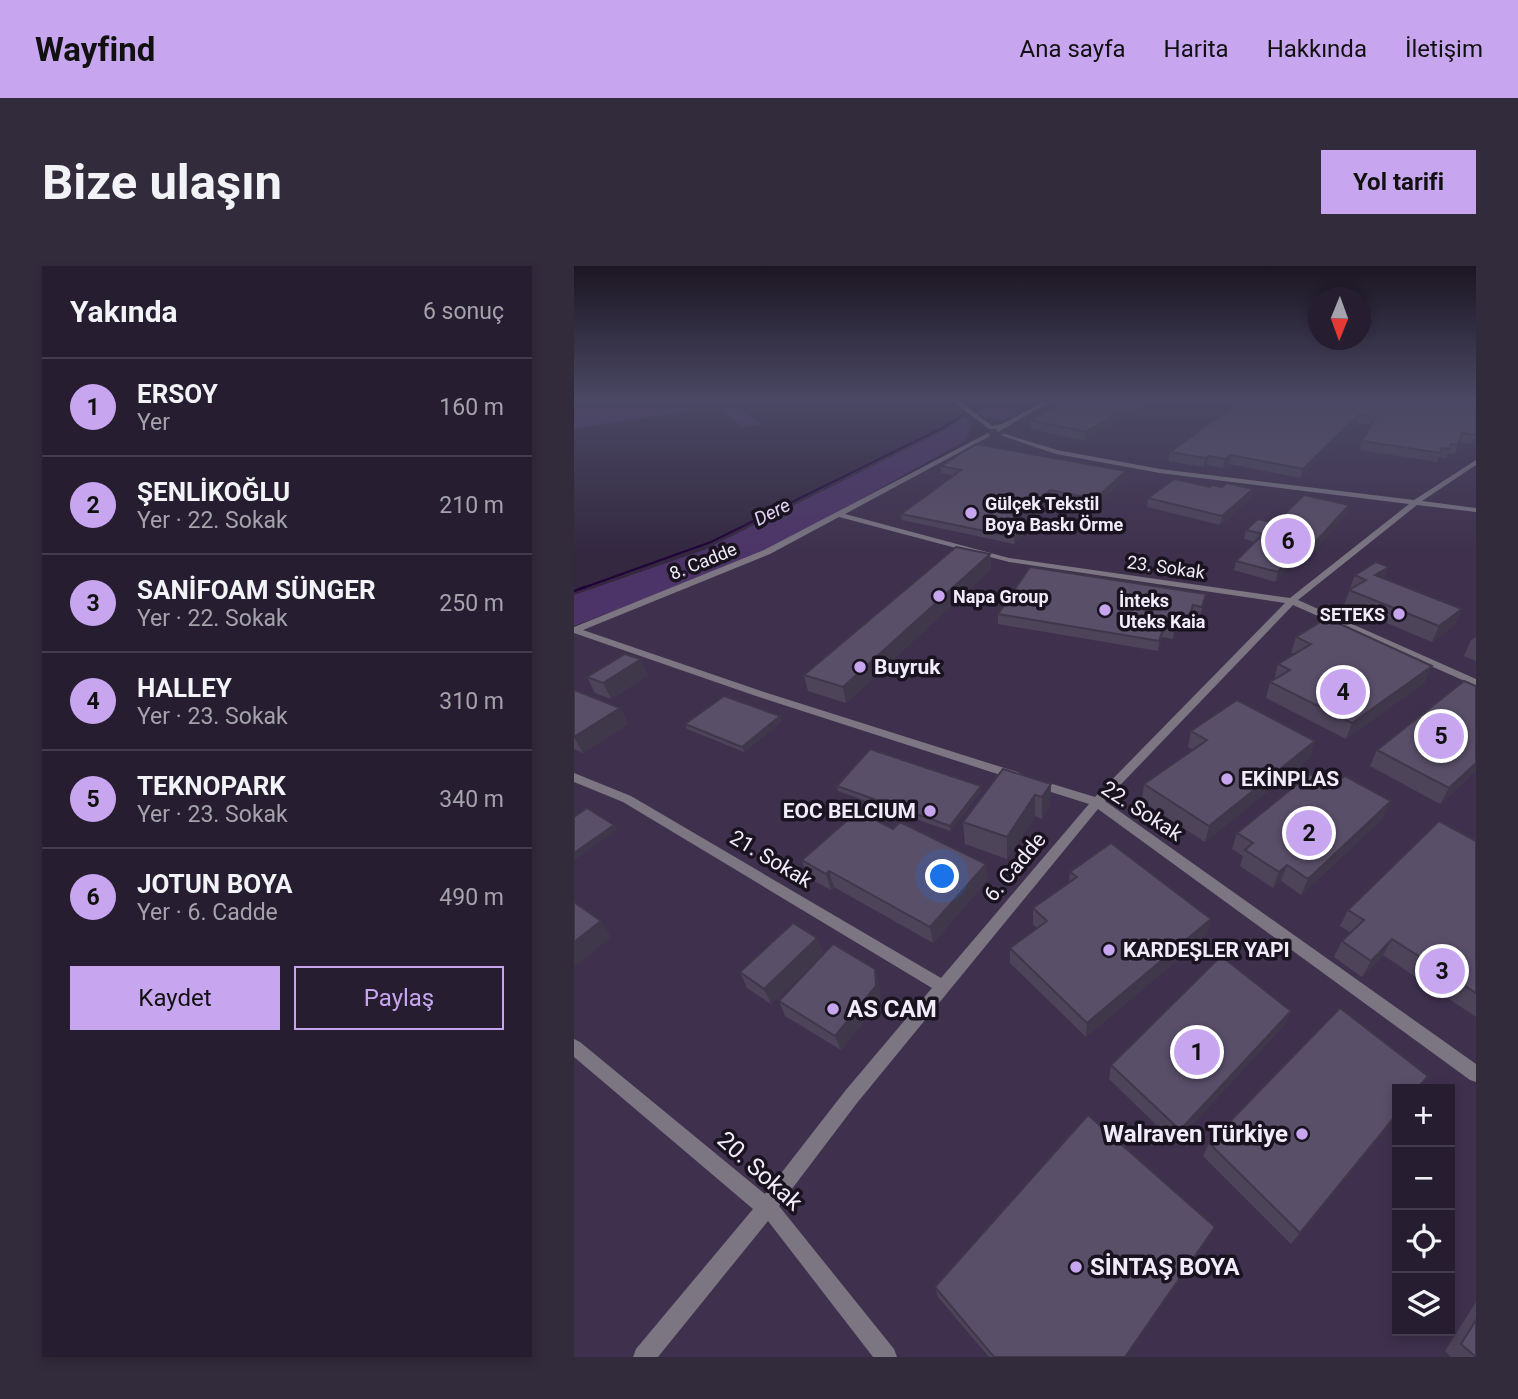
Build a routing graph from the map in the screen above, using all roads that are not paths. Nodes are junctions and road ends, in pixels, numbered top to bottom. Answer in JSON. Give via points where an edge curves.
{"nodes":[{"id":1,"x":960,"y":450,"type":"edge"},
{"id":2,"x":1050,"y":450,"type":"edge"},
{"id":3,"x":1476,"y":462,"type":"edge"},
{"id":4,"x":1394,"y":499,"type":"joint"},
{"id":5,"x":1415,"y":503,"type":"junction"},
{"id":6,"x":1443,"y":506,"type":"junction"},
{"id":7,"x":1476,"y":510,"type":"edge"},
{"id":8,"x":841,"y":515,"type":"junction"},
{"id":9,"x":1292,"y":601,"type":"junction"},
{"id":10,"x":574,"y":630,"type":"edge"},
{"id":11,"x":1476,"y":683,"type":"edge"},
{"id":12,"x":574,"y":777,"type":"edge"},
{"id":13,"x":1097,"y":802,"type":"junction"},
{"id":14,"x":942,"y":986,"type":"junction"},
{"id":15,"x":574,"y":1047,"type":"edge"},
{"id":16,"x":1476,"y":1074,"type":"edge"},
{"id":17,"x":766,"y":1207,"type":"junction"},
{"id":18,"x":645,"y":1357,"type":"edge"},
{"id":19,"x":886,"y":1357,"type":"edge"}],
"edges":[{"from":1,"to":8,"type":"street","name":"8. Cadde"},
{"from":2,"to":4,"type":"street","via":[[1160,471]]},
{"from":3,"to":5,"type":"street","name":"6. Cadde"},
{"from":4,"to":5,"type":"street"},
{"from":5,"to":6,"type":"street"},
{"from":5,"to":6,"type":"street"},
{"from":5,"to":9,"type":"street","name":"6. Cadde"},
{"from":6,"to":7,"type":"street"},
{"from":8,"to":9,"type":"street","name":"23. Sokak","via":[[1009,560]]},
{"from":8,"to":10,"type":"street","name":"8. Cadde","via":[[767,552]]},
{"from":9,"to":11,"type":"street","name":"23. Sokak"},
{"from":9,"to":13,"type":"street","name":"6. Cadde"},
{"from":10,"to":13,"type":"street","name":"22. Sokak"},
{"from":12,"to":14,"type":"street","name":"21. Sokak","via":[[627,799]]},
{"from":13,"to":14,"type":"street","name":"6. Cadde"},
{"from":13,"to":16,"type":"street","name":"22. Sokak"},
{"from":14,"to":17,"type":"street","name":"6. Cadde"},
{"from":15,"to":17,"type":"street","name":"20. Sokak"},
{"from":17,"to":18,"type":"street","name":"6. Cadde"},
{"from":17,"to":19,"type":"street","name":"20. Sokak"}]}
